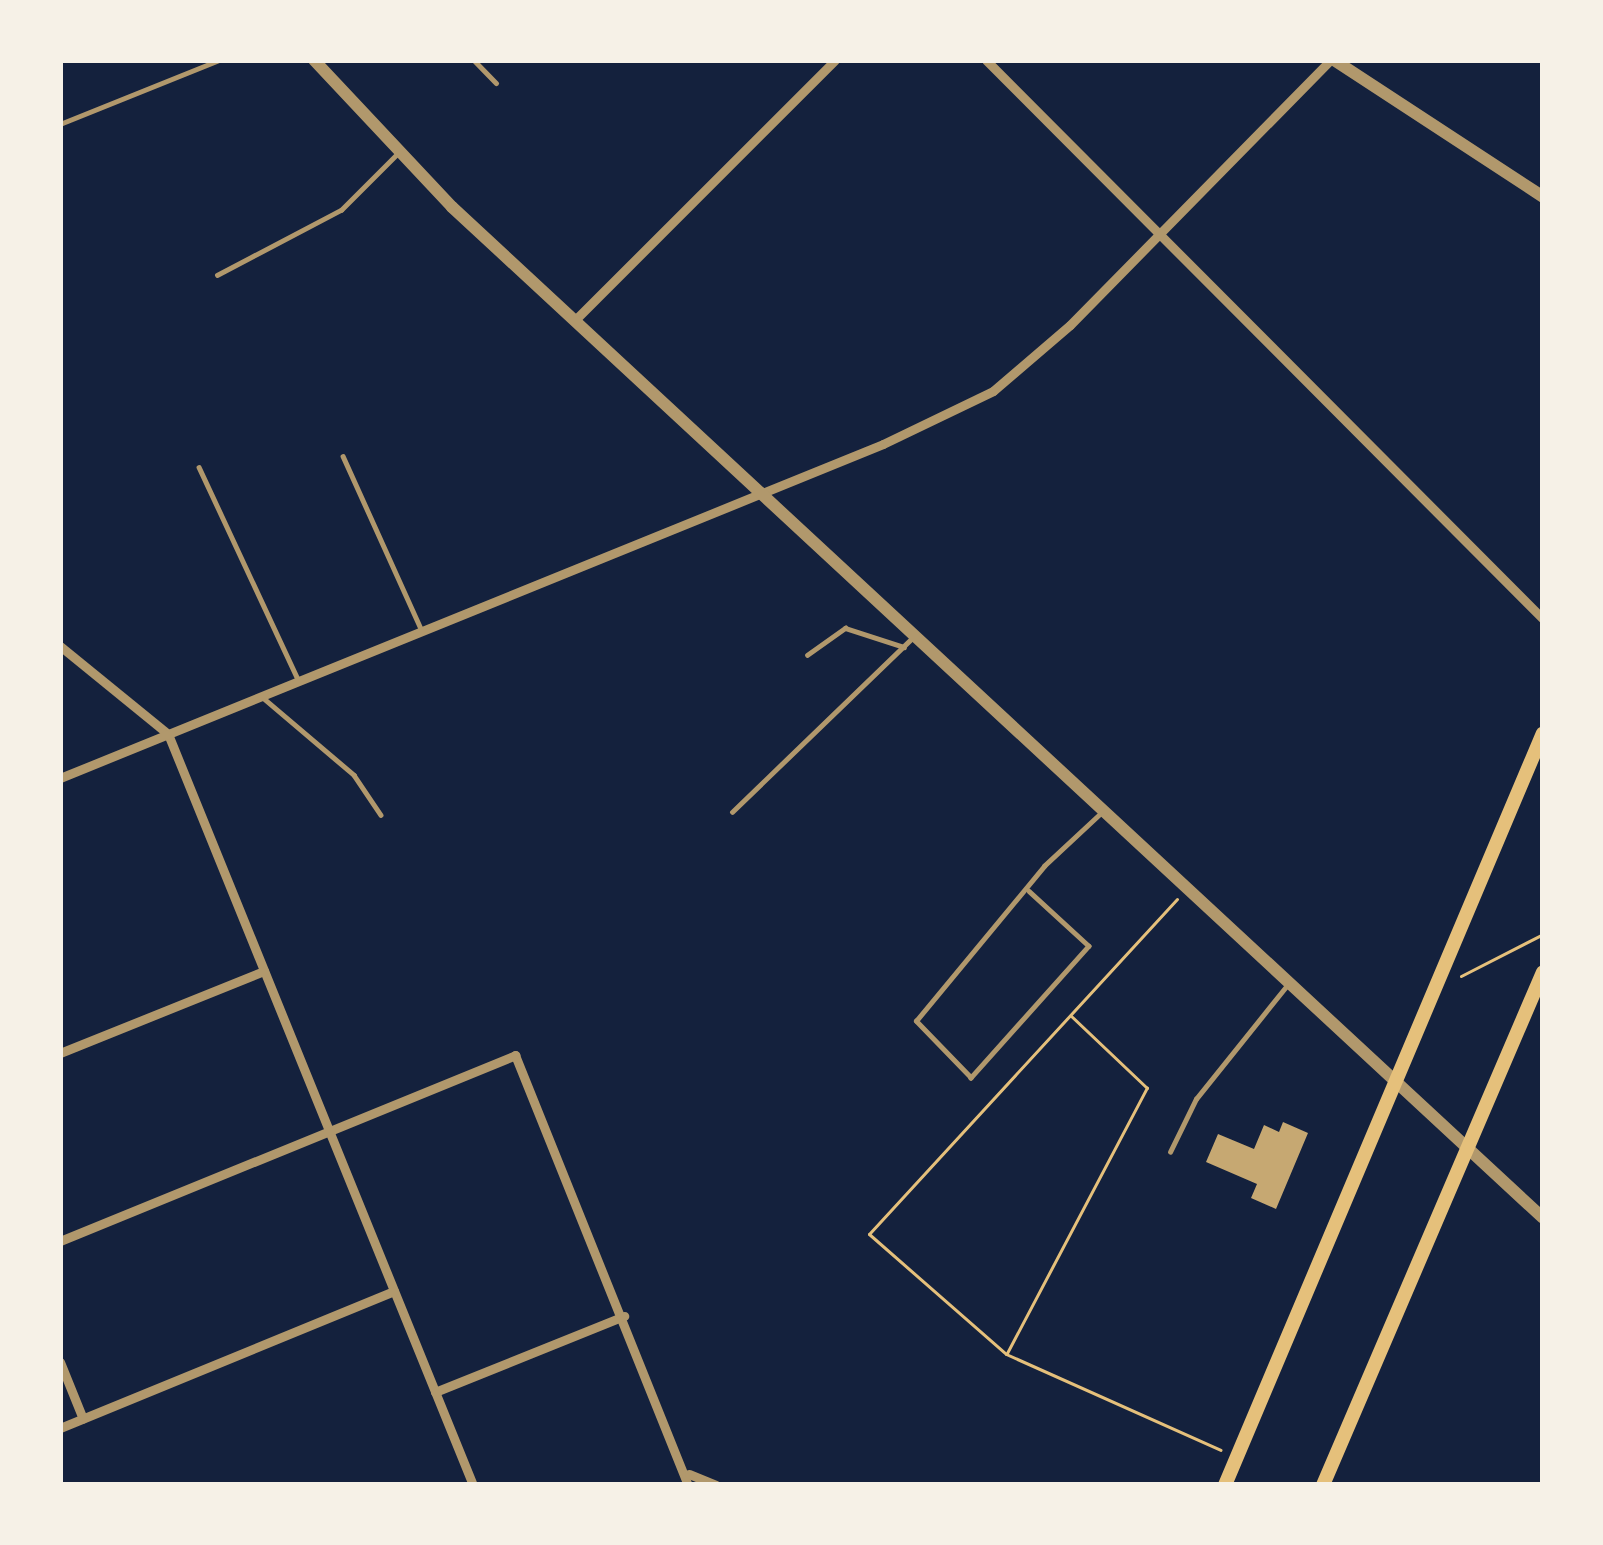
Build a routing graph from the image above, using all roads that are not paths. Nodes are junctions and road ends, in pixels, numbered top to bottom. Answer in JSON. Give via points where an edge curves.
{"nodes":[{"id":1,"x":219,"y":60,"type":"edge"},
{"id":2,"x":314,"y":60,"type":"edge"},
{"id":3,"x":474,"y":60,"type":"edge"},
{"id":4,"x":835,"y":60,"type":"edge"},
{"id":5,"x":986,"y":60,"type":"edge"},
{"id":6,"x":1332,"y":60,"type":"edge"},
{"id":7,"x":496,"y":83,"type":"dead end"},
{"id":8,"x":60,"y":124,"type":"edge"},
{"id":9,"x":397,"y":154,"type":"junction"},
{"id":10,"x":1543,"y":197,"type":"edge"},
{"id":11,"x":1159,"y":234,"type":"junction"},
{"id":12,"x":217,"y":275,"type":"dead end"},
{"id":13,"x":574,"y":321,"type":"junction"},
{"id":14,"x":343,"y":456,"type":"dead end"},
{"id":15,"x":199,"y":467,"type":"dead end"},
{"id":16,"x":761,"y":494,"type":"junction"},
{"id":17,"x":1543,"y":619,"type":"edge"},
{"id":18,"x":422,"y":631,"type":"junction"},
{"id":19,"x":909,"y":641,"type":"junction"},
{"id":20,"x":60,"y":646,"type":"edge"},
{"id":21,"x":807,"y":655,"type":"dead end"},
{"id":22,"x":299,"y":681,"type":"junction"},
{"id":23,"x":261,"y":696,"type":"junction"},
{"id":24,"x":1543,"y":733,"type":"edge"},
{"id":25,"x":168,"y":734,"type":"junction"},
{"id":26,"x":60,"y":778,"type":"edge"},
{"id":27,"x":1103,"y":811,"type":"junction"},
{"id":28,"x":732,"y":812,"type":"dead end"},
{"id":29,"x":381,"y":815,"type":"dead end"},
{"id":30,"x":1029,"y":891,"type":"junction"},
{"id":31,"x":264,"y":970,"type":"junction"},
{"id":32,"x":1543,"y":972,"type":"edge"},
{"id":33,"x":1289,"y":983,"type":"junction"},
{"id":34,"x":60,"y":1053,"type":"edge"},
{"id":35,"x":1394,"y":1080,"type":"junction"},
{"id":36,"x":329,"y":1131,"type":"junction"},
{"id":37,"x":1467,"y":1148,"type":"junction"},
{"id":38,"x":1170,"y":1152,"type":"dead end"},
{"id":39,"x":1543,"y":1218,"type":"edge"},
{"id":40,"x":60,"y":1240,"type":"edge"},
{"id":41,"x":394,"y":1291,"type":"junction"},
{"id":42,"x":624,"y":1316,"type":"junction"},
{"id":43,"x":60,"y":1362,"type":"edge"},
{"id":44,"x":435,"y":1392,"type":"junction"},
{"id":45,"x":83,"y":1419,"type":"junction"},
{"id":46,"x":60,"y":1428,"type":"edge"},
{"id":47,"x":689,"y":1479,"type":"edge"},
{"id":48,"x":473,"y":1485,"type":"edge"},
{"id":49,"x":716,"y":1485,"type":"edge"},
{"id":50,"x":1225,"y":1485,"type":"edge"},
{"id":51,"x":1323,"y":1485,"type":"edge"}],
"edges":[{"from":1,"to":8,"type":"lane"},
{"from":2,"to":9,"type":"street"},
{"from":3,"to":7,"type":"lane"},
{"from":4,"to":13,"type":"street"},
{"from":5,"to":11,"type":"street"},
{"from":6,"to":10,"type":"street"},
{"from":6,"to":11,"type":"street"},
{"from":9,"to":12,"type":"lane","via":[[341,210]]},
{"from":9,"to":13,"type":"street"},
{"from":11,"to":16,"type":"street","via":[[993,391]]},
{"from":11,"to":17,"type":"street"},
{"from":13,"to":16,"type":"street"},
{"from":14,"to":18,"type":"lane"},
{"from":15,"to":22,"type":"lane"},
{"from":16,"to":18,"type":"street"},
{"from":16,"to":19,"type":"street"},
{"from":18,"to":22,"type":"street"},
{"from":19,"to":21,"type":"lane","via":[[845,628]]},
{"from":19,"to":27,"type":"street"},
{"from":19,"to":28,"type":"lane"},
{"from":20,"to":25,"type":"street"},
{"from":22,"to":23,"type":"street"},
{"from":23,"to":25,"type":"street"},
{"from":23,"to":29,"type":"lane","via":[[354,775]]},
{"from":24,"to":35,"type":"main road"},
{"from":25,"to":26,"type":"street"},
{"from":25,"to":31,"type":"street"},
{"from":27,"to":30,"type":"lane"},
{"from":27,"to":33,"type":"street"},
{"from":30,"to":30,"type":"lane","via":[[916,1021],[971,1078],[1089,946]]},
{"from":31,"to":34,"type":"street"},
{"from":31,"to":36,"type":"street"},
{"from":32,"to":37,"type":"main road"},
{"from":33,"to":35,"type":"street"},
{"from":33,"to":38,"type":"lane","via":[[1196,1099]]},
{"from":35,"to":37,"type":"street"},
{"from":35,"to":50,"type":"main road"},
{"from":36,"to":40,"type":"street"},
{"from":36,"to":41,"type":"street"},
{"from":36,"to":42,"type":"street","via":[[515,1054]]},
{"from":37,"to":39,"type":"street"},
{"from":37,"to":51,"type":"main road"},
{"from":41,"to":44,"type":"street"},
{"from":41,"to":45,"type":"street"},
{"from":42,"to":44,"type":"street"},
{"from":42,"to":47,"type":"street"},
{"from":43,"to":45,"type":"street"},
{"from":44,"to":48,"type":"street"},
{"from":45,"to":46,"type":"street"},
{"from":47,"to":49,"type":"street"}]}
